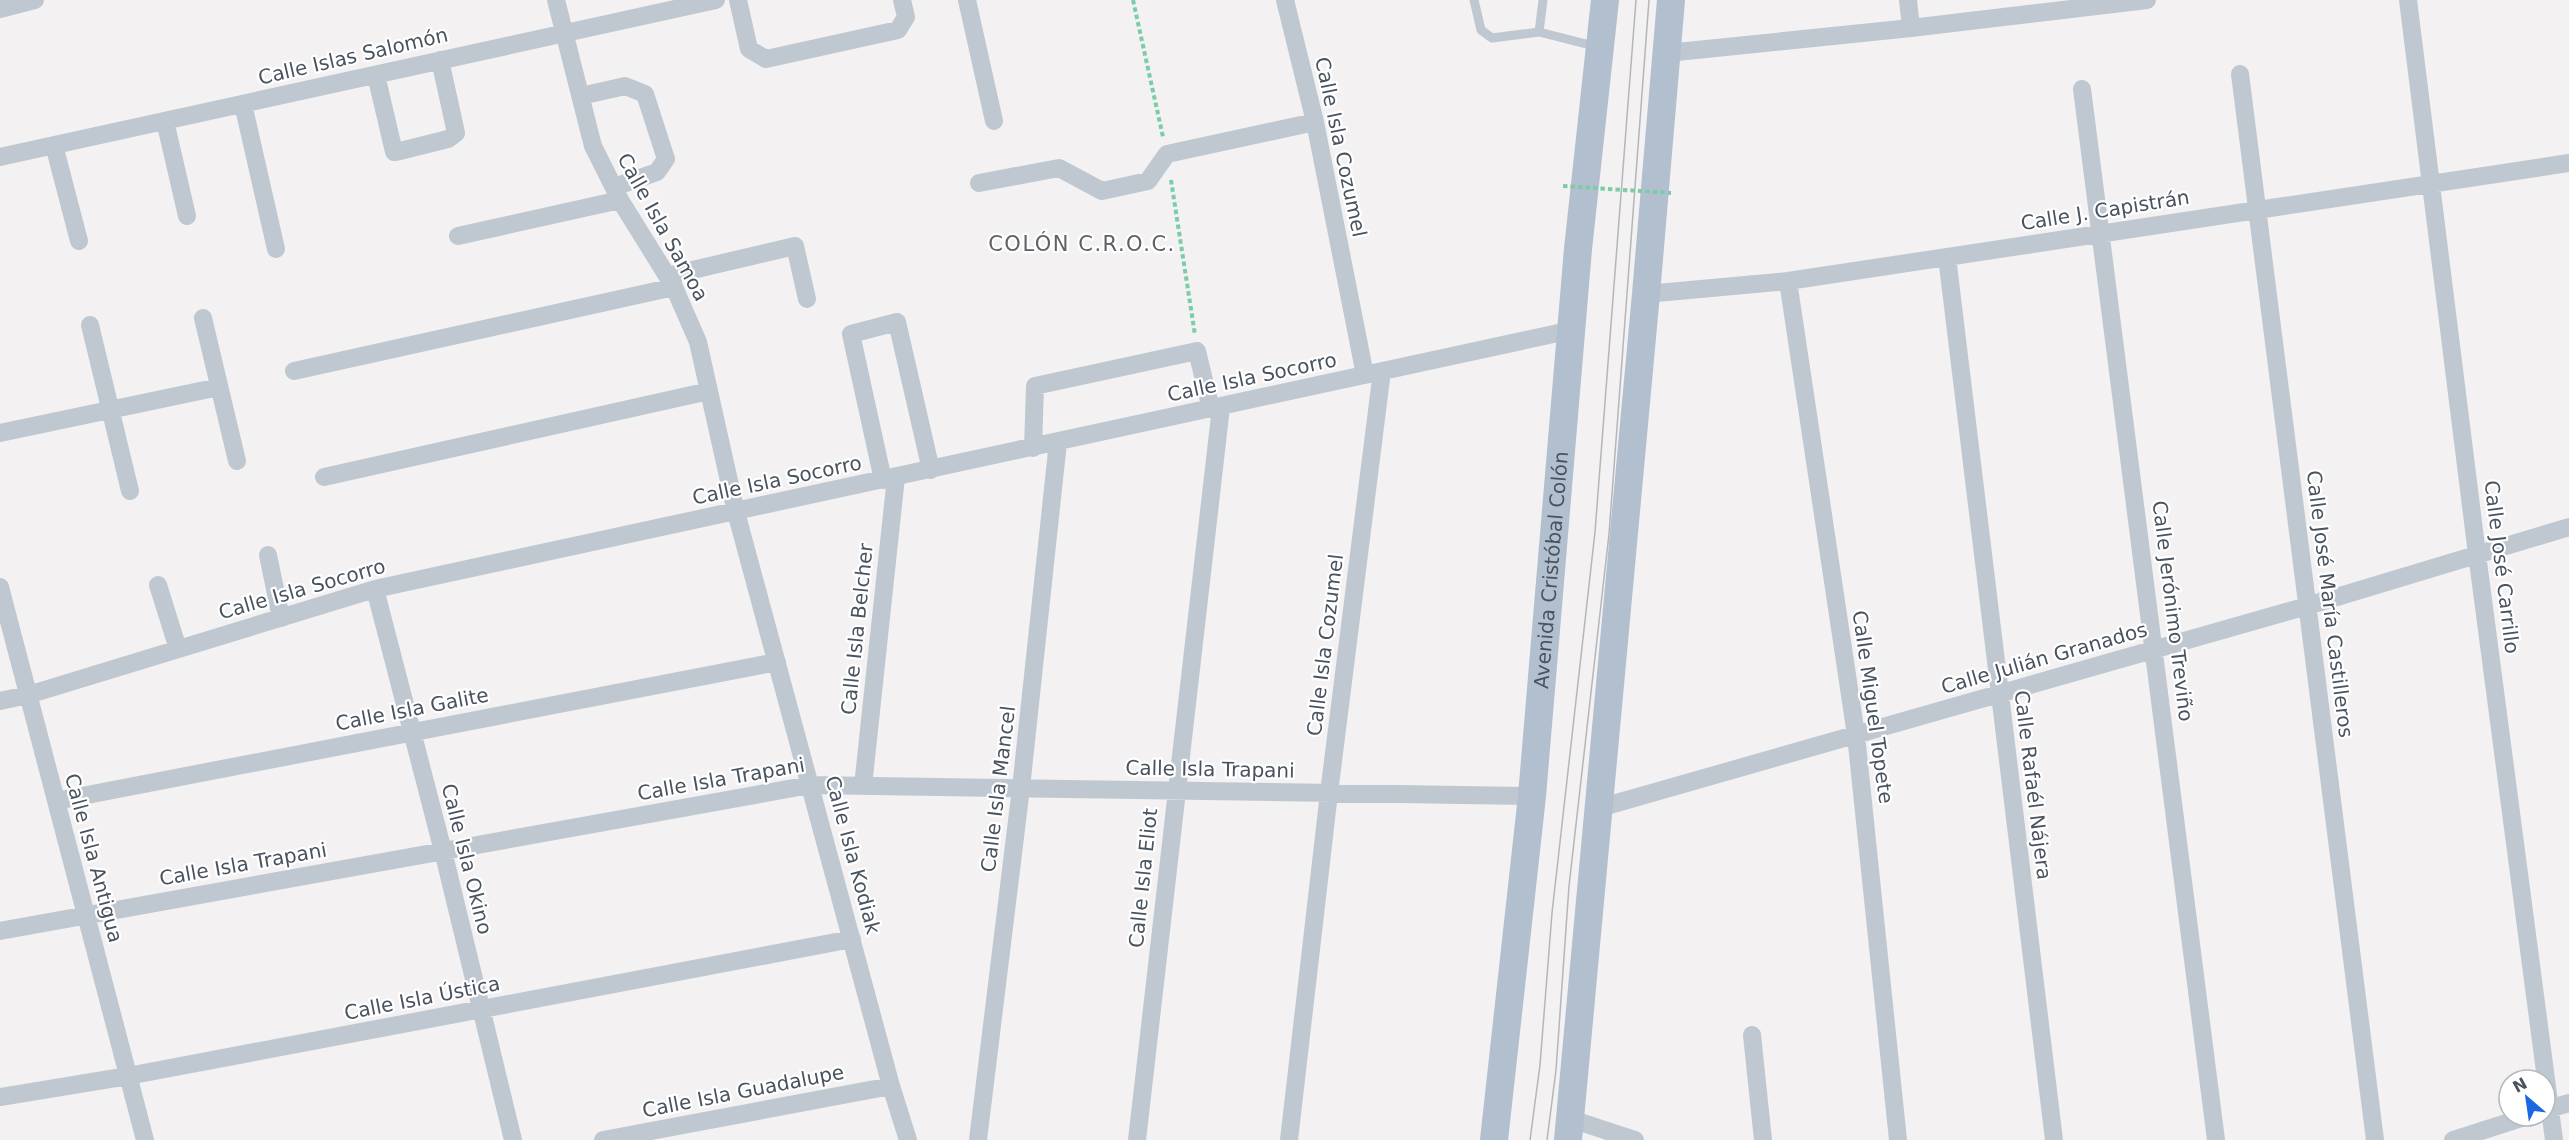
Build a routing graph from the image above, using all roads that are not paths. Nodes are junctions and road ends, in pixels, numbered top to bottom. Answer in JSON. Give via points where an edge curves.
{"nodes":[{"id":1,"x":35,"y":0,"type":"edge"},
{"id":2,"x":556,"y":0,"type":"edge"},
{"id":3,"x":716,"y":0,"type":"edge"},
{"id":4,"x":738,"y":0,"type":"edge"},
{"id":5,"x":902,"y":0,"type":"edge"},
{"id":6,"x":967,"y":0,"type":"edge"},
{"id":7,"x":1285,"y":0,"type":"edge"},
{"id":8,"x":1474,"y":0,"type":"edge"},
{"id":9,"x":1543,"y":0,"type":"edge"},
{"id":10,"x":1605,"y":0,"type":"edge"},
{"id":11,"x":1671,"y":0,"type":"edge"},
{"id":12,"x":1908,"y":0,"type":"edge"},
{"id":13,"x":2147,"y":0,"type":"edge"},
{"id":14,"x":2408,"y":0,"type":"edge"},
{"id":15,"x":2073,"y":5,"type":"edge"},
{"id":16,"x":0,"y":9,"type":"edge"},
{"id":17,"x":1911,"y":28,"type":"junction"},
{"id":18,"x":1539,"y":32,"type":"junction"},
{"id":19,"x":565,"y":33,"type":"junction"},
{"id":20,"x":1600,"y":48,"type":"junction"},
{"id":21,"x":1667,"y":53,"type":"junction"},
{"id":22,"x":440,"y":60,"type":"junction"},
{"id":23,"x":2240,"y":74,"type":"dead end"},
{"id":24,"x":376,"y":75,"type":"junction"},
{"id":25,"x":2082,"y":89,"type":"dead end"},
{"id":26,"x":581,"y":96,"type":"junction"},
{"id":27,"x":243,"y":104,"type":"junction"},
{"id":28,"x":165,"y":121,"type":"junction"},
{"id":29,"x":994,"y":121,"type":"dead end"},
{"id":30,"x":1315,"y":122,"type":"junction"},
{"id":31,"x":54,"y":145,"type":"junction"},
{"id":32,"x":0,"y":157,"type":"edge"},
{"id":33,"x":2569,"y":163,"type":"edge"},
{"id":34,"x":979,"y":183,"type":"dead end"},
{"id":35,"x":2430,"y":185,"type":"junction"},
{"id":36,"x":617,"y":193,"type":"junction"},
{"id":37,"x":2256,"y":210,"type":"junction"},
{"id":38,"x":187,"y":216,"type":"dead end"},
{"id":39,"x":2102,"y":234,"type":"junction"},
{"id":40,"x":458,"y":236,"type":"dead end"},
{"id":41,"x":79,"y":241,"type":"dead end"},
{"id":42,"x":276,"y":249,"type":"dead end"},
{"id":43,"x":1947,"y":257,"type":"junction"},
{"id":44,"x":671,"y":281,"type":"junction"},
{"id":45,"x":1788,"y":281,"type":"junction"},
{"id":46,"x":1647,"y":294,"type":"junction"},
{"id":47,"x":807,"y":299,"type":"dead end"},
{"id":48,"x":203,"y":318,"type":"dead end"},
{"id":49,"x":90,"y":325,"type":"dead end"},
{"id":50,"x":1572,"y":330,"type":"junction"},
{"id":51,"x":294,"y":371,"type":"dead end"},
{"id":52,"x":1373,"y":373,"type":"junction"},
{"id":53,"x":219,"y":387,"type":"junction"},
{"id":54,"x":709,"y":391,"type":"junction"},
{"id":55,"x":1216,"y":408,"type":"junction"},
{"id":56,"x":111,"y":411,"type":"junction"},
{"id":57,"x":0,"y":433,"type":"edge"},
{"id":58,"x":1058,"y":442,"type":"junction"},
{"id":59,"x":1033,"y":448,"type":"junction"},
{"id":60,"x":237,"y":461,"type":"dead end"},
{"id":61,"x":931,"y":470,"type":"junction"},
{"id":62,"x":324,"y":477,"type":"dead end"},
{"id":63,"x":889,"y":479,"type":"junction"},
{"id":64,"x":130,"y":491,"type":"dead end"},
{"id":65,"x":736,"y":512,"type":"junction"},
{"id":66,"x":2569,"y":527,"type":"edge"},
{"id":67,"x":2477,"y":554,"type":"junction"},
{"id":68,"x":268,"y":555,"type":"dead end"},
{"id":69,"x":158,"y":585,"type":"dead end"},
{"id":70,"x":0,"y":587,"type":"edge"},
{"id":71,"x":375,"y":589,"type":"junction"},
{"id":72,"x":2307,"y":606,"type":"junction"},
{"id":73,"x":281,"y":618,"type":"junction"},
{"id":74,"x":178,"y":649,"type":"junction"},
{"id":75,"x":2155,"y":649,"type":"junction"},
{"id":76,"x":777,"y":662,"type":"junction"},
{"id":77,"x":1999,"y":694,"type":"junction"},
{"id":78,"x":28,"y":695,"type":"junction"},
{"id":79,"x":0,"y":701,"type":"edge"},
{"id":80,"x":412,"y":732,"type":"junction"},
{"id":81,"x":1856,"y":735,"type":"junction"},
{"id":82,"x":810,"y":785,"type":"junction"},
{"id":83,"x":863,"y":786,"type":"junction"},
{"id":84,"x":1022,"y":788,"type":"junction"},
{"id":85,"x":1176,"y":791,"type":"junction"},
{"id":86,"x":1329,"y":793,"type":"junction"},
{"id":87,"x":1532,"y":796,"type":"junction"},
{"id":88,"x":56,"y":801,"type":"junction"},
{"id":89,"x":1599,"y":808,"type":"junction"},
{"id":90,"x":443,"y":851,"type":"junction"},
{"id":91,"x":86,"y":915,"type":"junction"},
{"id":92,"x":0,"y":931,"type":"edge"},
{"id":93,"x":852,"y":939,"type":"junction"},
{"id":94,"x":480,"y":1010,"type":"junction"},
{"id":95,"x":1752,"y":1035,"type":"dead end"},
{"id":96,"x":2542,"y":1068,"type":"edge"},
{"id":97,"x":128,"y":1076,"type":"junction"},
{"id":98,"x":891,"y":1086,"type":"junction"},
{"id":99,"x":0,"y":1097,"type":"edge"},
{"id":100,"x":2497,"y":1126,"type":"edge"},
{"id":101,"x":1569,"y":1129,"type":"edge"},
{"id":102,"x":145,"y":1140,"type":"edge"},
{"id":103,"x":513,"y":1140,"type":"edge"},
{"id":104,"x":603,"y":1140,"type":"edge"},
{"id":105,"x":908,"y":1140,"type":"edge"},
{"id":106,"x":978,"y":1140,"type":"edge"},
{"id":107,"x":1137,"y":1140,"type":"edge"},
{"id":108,"x":1289,"y":1140,"type":"edge"},
{"id":109,"x":1494,"y":1140,"type":"edge"},
{"id":110,"x":1635,"y":1140,"type":"edge"},
{"id":111,"x":1763,"y":1140,"type":"edge"},
{"id":112,"x":1898,"y":1140,"type":"edge"},
{"id":113,"x":2054,"y":1140,"type":"edge"},
{"id":114,"x":2216,"y":1140,"type":"edge"},
{"id":115,"x":2375,"y":1140,"type":"edge"},
{"id":116,"x":2454,"y":1140,"type":"edge"}],
"edges":[{"from":1,"to":16,"type":"street"},
{"from":2,"to":19,"type":"street","name":"Calle Isla Samoa"},
{"from":3,"to":19,"type":"street","name":"Calle Islas Salomón"},
{"from":4,"to":5,"type":"street","via":[[749,49],[766,59],[898,30],[906,18]]},
{"from":6,"to":29,"type":"street"},
{"from":7,"to":30,"type":"street","name":"Calle Isla Cozumel"},
{"from":8,"to":18,"type":"lane","via":[[1481,30],[1492,38]]},
{"from":9,"to":18,"type":"lane"},
{"from":10,"to":20,"type":"main road","name":"Avenida Cristóbal Colón"},
{"from":11,"to":21,"type":"main road"},
{"from":12,"to":17,"type":"street"},
{"from":13,"to":15,"type":"street"},
{"from":14,"to":35,"type":"street","name":"Calle José Carrillo"},
{"from":15,"to":17,"type":"street"},
{"from":17,"to":21,"type":"street"},
{"from":18,"to":20,"type":"lane"},
{"from":19,"to":22,"type":"street","name":"Calle Islas Salomón"},
{"from":19,"to":26,"type":"street","name":"Calle Isla Samoa"},
{"from":20,"to":50,"type":"main road","name":"Avenida Cristóbal Colón"},
{"from":21,"to":46,"type":"main road"},
{"from":22,"to":24,"type":"street","name":"Calle Islas Salomón"},
{"from":22,"to":24,"type":"street","via":[[456,133],[448,139],[400,151],[394,152]]},
{"from":23,"to":37,"type":"street","name":"Calle José María Castilleros"},
{"from":24,"to":27,"type":"street","name":"Calle Islas Salomón"},
{"from":25,"to":39,"type":"street","name":"Calle Jerónimo Treviño"},
{"from":26,"to":36,"type":"street","name":"Calle Isla Samoa","via":[[593,146]]},
{"from":26,"to":36,"type":"street","via":[[625,86],[645,94],[666,159],[657,172]]},
{"from":27,"to":28,"type":"street","name":"Calle Islas Salomón"},
{"from":27,"to":42,"type":"street"},
{"from":28,"to":31,"type":"street","name":"Calle Islas Salomón"},
{"from":28,"to":38,"type":"street"},
{"from":30,"to":34,"type":"street","via":[[1167,154],[1148,181],[1102,191],[1059,168]]},
{"from":30,"to":52,"type":"street","name":"Calle Isla Cozumel"},
{"from":31,"to":32,"type":"street","name":"Calle Islas Salomón"},
{"from":31,"to":41,"type":"street"},
{"from":33,"to":35,"type":"street","name":"Calle J. Capistrán"},
{"from":35,"to":37,"type":"street","name":"Calle J. Capistrán"},
{"from":35,"to":67,"type":"street","name":"Calle José Carrillo"},
{"from":36,"to":40,"type":"street"},
{"from":36,"to":44,"type":"street","name":"Calle Isla Samoa"},
{"from":37,"to":39,"type":"street","name":"Calle J. Capistrán"},
{"from":37,"to":72,"type":"street","name":"Calle José María Castilleros"},
{"from":39,"to":43,"type":"street","name":"Calle J. Capistrán"},
{"from":39,"to":75,"type":"street","name":"Calle Jerónimo Treviño"},
{"from":43,"to":45,"type":"street","name":"Calle J. Capistrán"},
{"from":43,"to":77,"type":"street","name":"Calle Rafaél Nájera"},
{"from":44,"to":47,"type":"street","via":[[795,246]]},
{"from":44,"to":51,"type":"street"},
{"from":44,"to":54,"type":"street","name":"Calle Isla Samoa","via":[[698,342]]},
{"from":45,"to":46,"type":"street","name":"Calle J. Capistrán"},
{"from":45,"to":81,"type":"street","name":"Calle Miguel Topete"},
{"from":46,"to":89,"type":"main road"},
{"from":48,"to":53,"type":"street"},
{"from":49,"to":56,"type":"street"},
{"from":50,"to":52,"type":"street","name":"Calle Isla Socorro"},
{"from":50,"to":87,"type":"main road","name":"Avenida Cristóbal Colón"},
{"from":52,"to":55,"type":"street","name":"Calle Isla Socorro"},
{"from":52,"to":86,"type":"street","name":"Calle Isla Cozumel"},
{"from":53,"to":56,"type":"street"},
{"from":53,"to":60,"type":"street"},
{"from":54,"to":62,"type":"street"},
{"from":54,"to":65,"type":"street","name":"Calle Isla Samoa"},
{"from":55,"to":58,"type":"street","name":"Calle Isla Socorro"},
{"from":55,"to":59,"type":"street","via":[[1197,351],[1046,383],[1035,386]]},
{"from":55,"to":85,"type":"street","name":"Calle Isla Eliot"},
{"from":56,"to":57,"type":"street"},
{"from":56,"to":64,"type":"street"},
{"from":58,"to":59,"type":"street","name":"Calle Isla Socorro"},
{"from":58,"to":84,"type":"street","name":"Calle Isla Mancel"},
{"from":59,"to":61,"type":"street","name":"Calle Isla Socorro"},
{"from":61,"to":63,"type":"street","name":"Calle Isla Socorro"},
{"from":61,"to":63,"type":"street","name":"Calle Isla Belcher","via":[[897,322],[851,334]]},
{"from":63,"to":65,"type":"street","name":"Calle Isla Socorro"},
{"from":63,"to":83,"type":"street","name":"Calle Isla Belcher"},
{"from":65,"to":71,"type":"street","name":"Calle Isla Socorro"},
{"from":65,"to":76,"type":"street","name":"Calle Isla Kodiak"},
{"from":66,"to":67,"type":"street","name":"Calle Julián Granados"},
{"from":67,"to":72,"type":"street","name":"Calle Julián Granados"},
{"from":67,"to":96,"type":"street","name":"Calle José Carrillo"},
{"from":68,"to":73,"type":"street"},
{"from":69,"to":74,"type":"street"},
{"from":70,"to":78,"type":"street","name":"Calle Isla Antigua"},
{"from":71,"to":73,"type":"street","name":"Calle Isla Socorro"},
{"from":71,"to":80,"type":"street","name":"Calle Isla Okino"},
{"from":72,"to":75,"type":"street","name":"Calle Julián Granados"},
{"from":72,"to":115,"type":"street","name":"Calle José María Castilleros"},
{"from":73,"to":74,"type":"street","name":"Calle Isla Socorro"},
{"from":74,"to":78,"type":"street","name":"Calle Isla Socorro"},
{"from":75,"to":77,"type":"street","name":"Calle Julián Granados"},
{"from":75,"to":114,"type":"street","name":"Calle Jerónimo Treviño"},
{"from":76,"to":80,"type":"street","name":"Calle Isla Galite"},
{"from":76,"to":82,"type":"street","name":"Calle Isla Kodiak"},
{"from":77,"to":81,"type":"street","name":"Calle Julián Granados"},
{"from":77,"to":113,"type":"street","name":"Calle Rafaél Nájera"},
{"from":78,"to":79,"type":"street","name":"Calle Isla Socorro"},
{"from":78,"to":88,"type":"street","name":"Calle Isla Antigua"},
{"from":80,"to":88,"type":"street","name":"Calle Isla Galite"},
{"from":80,"to":90,"type":"street","name":"Calle Isla Okino"},
{"from":81,"to":89,"type":"street","name":"Calle Julián Granados"},
{"from":81,"to":112,"type":"street","name":"Calle Miguel Topete"},
{"from":82,"to":83,"type":"street","name":"Calle Isla Trapani"},
{"from":82,"to":90,"type":"street","name":"Calle Isla Trapani"},
{"from":82,"to":93,"type":"street","name":"Calle Isla Kodiak"},
{"from":83,"to":84,"type":"street","name":"Calle Isla Trapani"},
{"from":84,"to":85,"type":"street","name":"Calle Isla Trapani"},
{"from":84,"to":106,"type":"street","name":"Calle Isla Mancel"},
{"from":85,"to":86,"type":"street","name":"Calle Isla Trapani"},
{"from":85,"to":107,"type":"street","name":"Calle Isla Eliot"},
{"from":86,"to":87,"type":"street","name":"Calle Isla Trapani"},
{"from":86,"to":108,"type":"street","name":"Calle Isla Cozumel"},
{"from":87,"to":109,"type":"main road","name":"Avenida Cristóbal Colón"},
{"from":88,"to":91,"type":"street","name":"Calle Isla Antigua"},
{"from":89,"to":101,"type":"main road"},
{"from":90,"to":91,"type":"street","name":"Calle Isla Trapani"},
{"from":90,"to":94,"type":"street","name":"Calle Isla Okino"},
{"from":91,"to":92,"type":"street","name":"Calle Isla Trapani"},
{"from":91,"to":97,"type":"street","name":"Calle Isla Antigua"},
{"from":93,"to":94,"type":"street","name":"Calle Isla Ústica"},
{"from":93,"to":98,"type":"street","name":"Calle Isla Kodiak"},
{"from":94,"to":97,"type":"street","name":"Calle Isla Ústica"},
{"from":94,"to":103,"type":"street","name":"Calle Isla Okino"},
{"from":95,"to":111,"type":"street"},
{"from":97,"to":99,"type":"street","name":"Calle Isla Ústica"},
{"from":97,"to":102,"type":"street","name":"Calle Isla Antigua"},
{"from":98,"to":104,"type":"street","name":"Calle Isla Guadalupe"},
{"from":98,"to":105,"type":"street","name":"Calle Isla Kodiak"},
{"from":100,"to":116,"type":"street"},
{"from":101,"to":110,"type":"street"}]}
